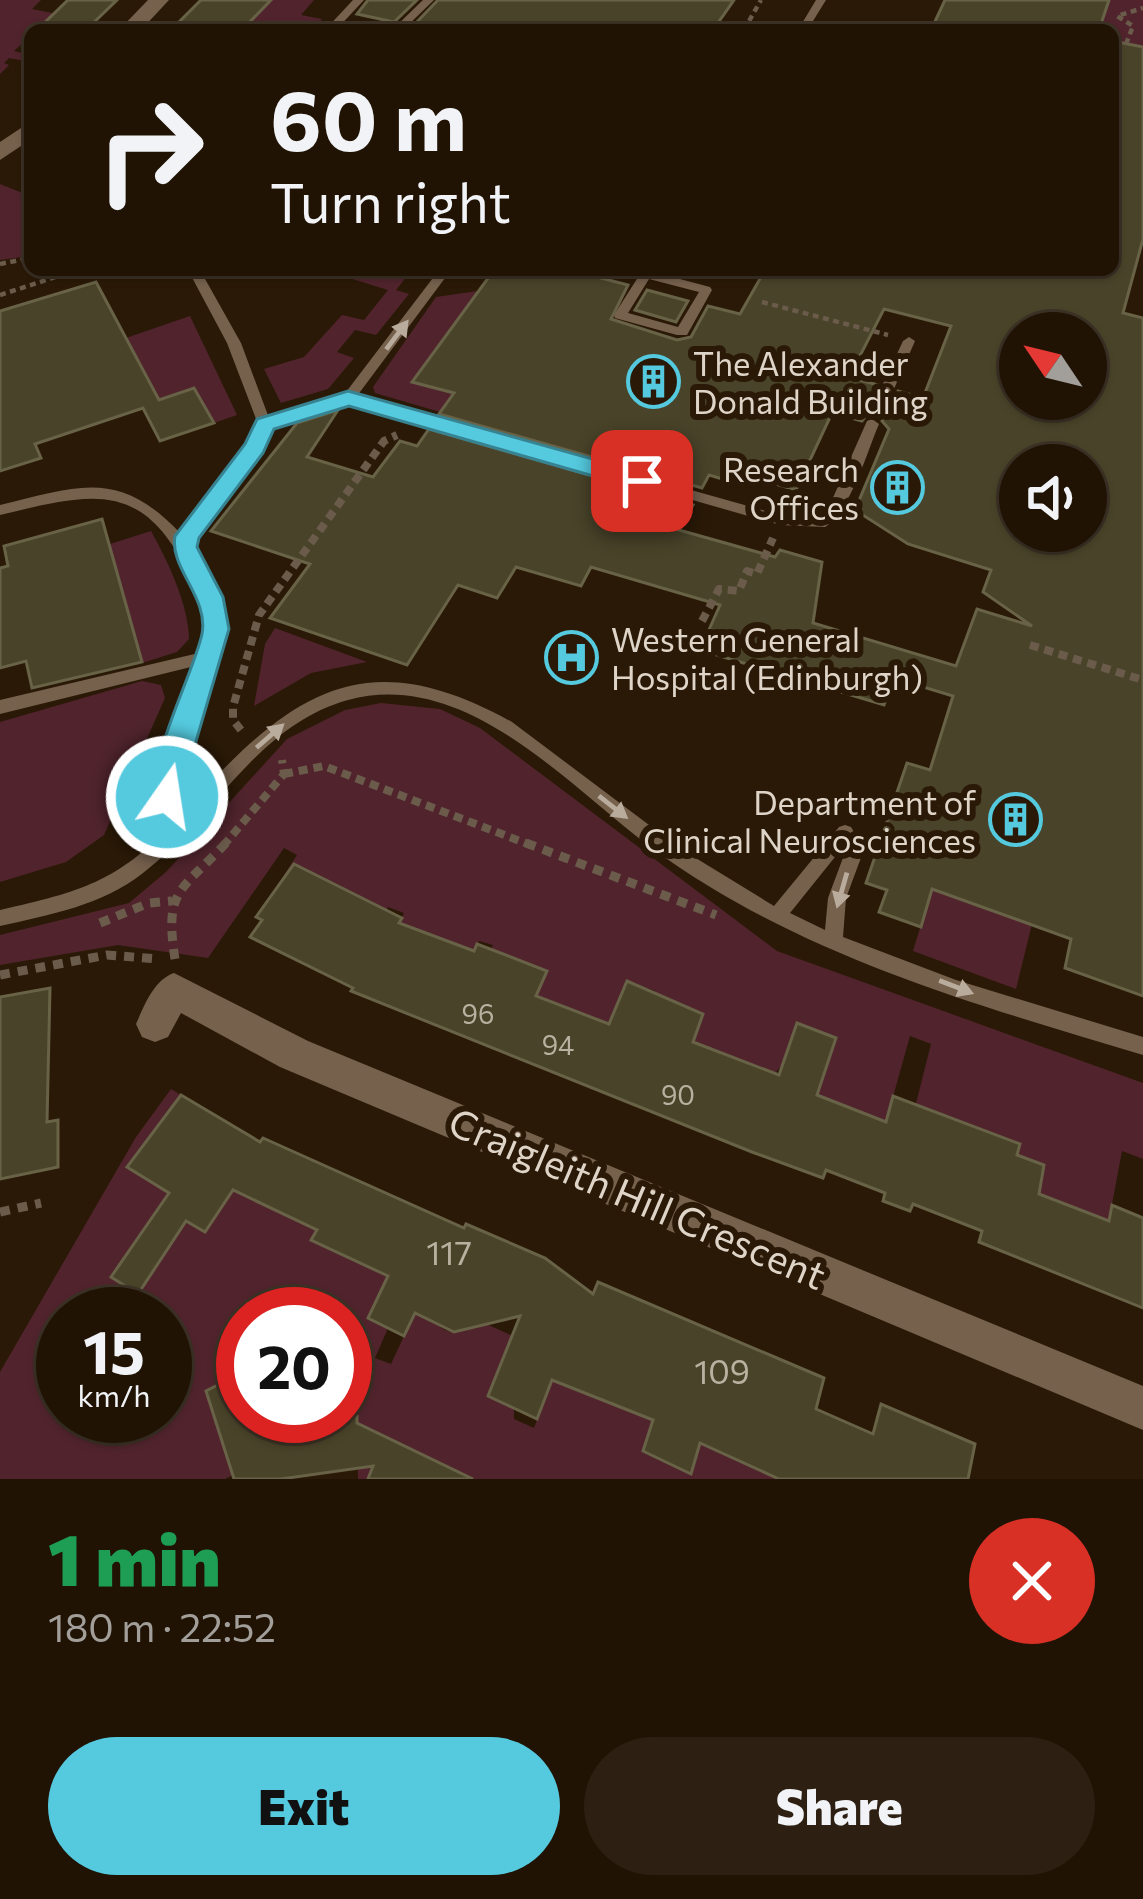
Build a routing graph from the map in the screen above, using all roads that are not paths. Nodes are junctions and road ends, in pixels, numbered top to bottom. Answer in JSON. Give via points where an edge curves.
{"nodes":[{"id":1,"x":159,"y":0,"type":"edge"},
{"id":2,"x":358,"y":0,"type":"edge"},
{"id":3,"x":429,"y":0,"type":"edge"},
{"id":4,"x":135,"y":24,"type":"edge"},
{"id":5,"x":336,"y":24,"type":"edge"},
{"id":6,"x":404,"y":24,"type":"edge"},
{"id":7,"x":197,"y":276,"type":"edge"},
{"id":8,"x":440,"y":276,"type":"edge"},
{"id":9,"x":644,"y":276,"type":"edge"},
{"id":10,"x":659,"y":276,"type":"edge"},
{"id":11,"x":909,"y":341,"type":"road end"},
{"id":12,"x":348,"y":399,"type":"junction"},
{"id":13,"x":265,"y":424,"type":"junction"},
{"id":14,"x":0,"y":510,"type":"edge"},
{"id":15,"x":185,"y":547,"type":"junction"},
{"id":16,"x":208,"y":657,"type":"junction"},
{"id":17,"x":0,"y":707,"type":"edge"},
{"id":18,"x":189,"y":820,"type":"junction"},
{"id":19,"x":777,"y":916,"type":"junction"},
{"id":20,"x":0,"y":918,"type":"edge"},
{"id":21,"x":833,"y":942,"type":"junction"},
{"id":22,"x":168,"y":992,"type":"road end"},
{"id":23,"x":1143,"y":1046,"type":"edge"},
{"id":24,"x":1143,"y":1408,"type":"edge"}],
"edges":[{"from":1,"to":4,"type":"street"},
{"from":2,"to":5,"type":"lane"},
{"from":3,"to":6,"type":"lane"},
{"from":7,"to":13,"type":"lane"},
{"from":12,"to":8,"type":"lane","one_way":true},
{"from":9,"to":10,"type":"lane","via":[[620,315],[682,332],[706,290]]},
{"from":11,"to":12,"type":"lane","via":[[825,522],[780,520]]},
{"from":12,"to":13,"type":"lane"},
{"from":13,"to":15,"type":"lane"},
{"from":14,"to":15,"type":"lane","via":[[110,493],[144,507]]},
{"from":15,"to":16,"type":"lane","via":[[211,597],[216,629]]},
{"from":16,"to":17,"type":"lane"},
{"from":16,"to":18,"type":"lane","via":[[167,797]]},
{"from":18,"to":19,"type":"lane","one_way":true,"via":[[296,716],[340,695],[392,687],[438,695],[518,736],[646,834]]},
{"from":18,"to":20,"type":"lane","via":[[99,891]]},
{"from":19,"to":21,"type":"lane"},
{"from":19,"to":21,"type":"lane","one_way":true,"via":[[852,836]]},
{"from":21,"to":23,"type":"lane","one_way":true},
{"from":22,"to":24,"type":"street","name":"Craigleith Hill Crescent","via":[[313,1062]]}]}
